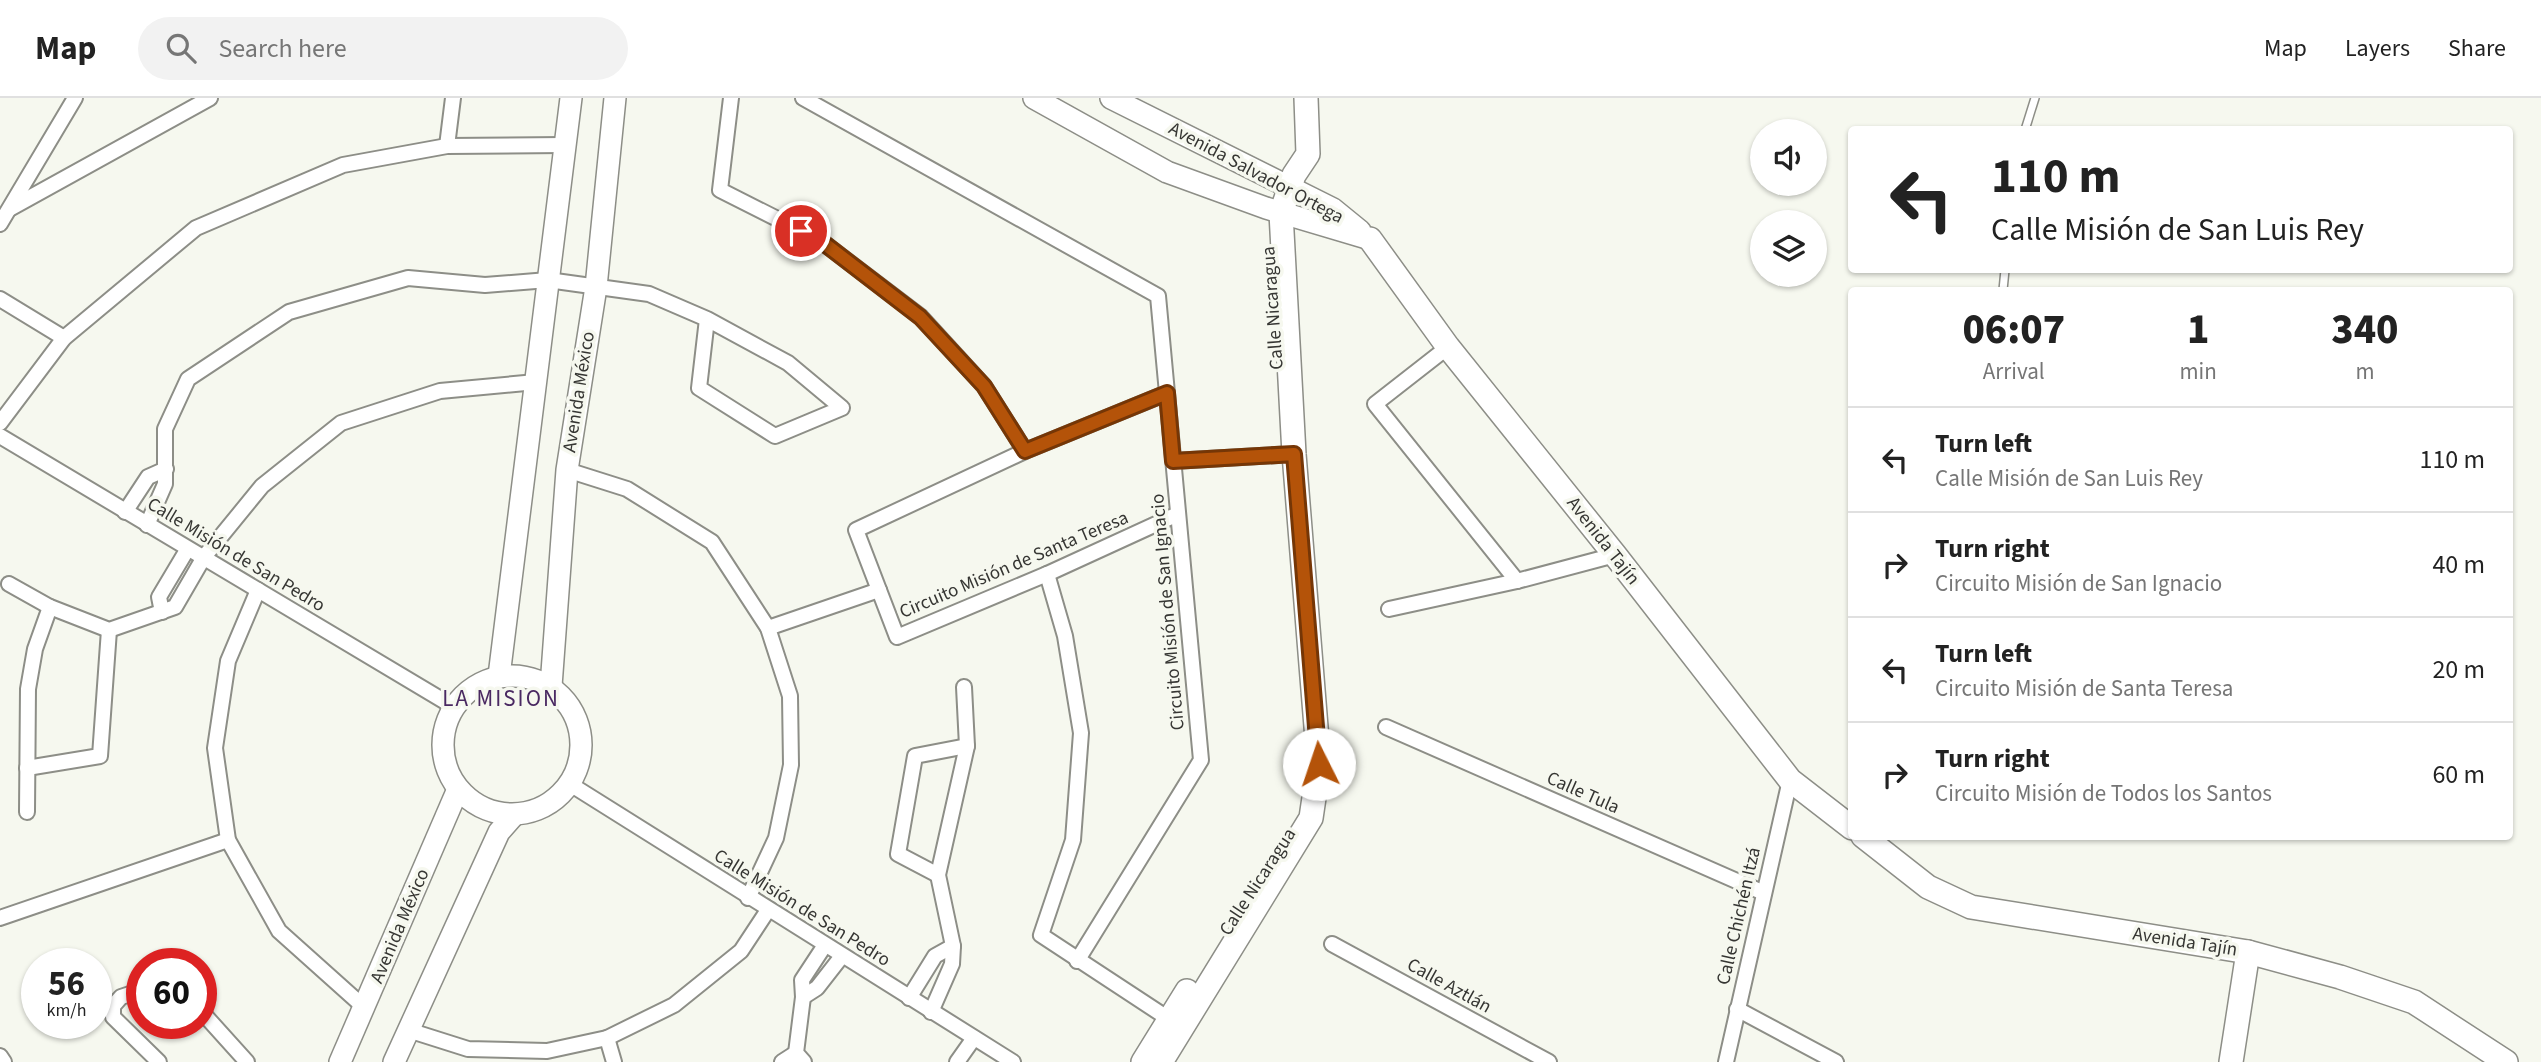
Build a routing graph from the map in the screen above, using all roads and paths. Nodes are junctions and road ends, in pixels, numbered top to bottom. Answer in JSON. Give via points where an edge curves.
{"nodes":[{"id":1,"x":75,"y":98,"type":"edge"},
{"id":2,"x":210,"y":98,"type":"edge"},
{"id":3,"x":453,"y":98,"type":"edge"},
{"id":4,"x":571,"y":98,"type":"edge"},
{"id":5,"x":615,"y":98,"type":"edge"},
{"id":6,"x":731,"y":98,"type":"edge"},
{"id":7,"x":803,"y":98,"type":"edge"},
{"id":8,"x":1034,"y":98,"type":"edge"},
{"id":9,"x":1111,"y":98,"type":"edge"},
{"id":10,"x":1306,"y":98,"type":"edge"},
{"id":11,"x":2035,"y":98,"type":"edge"},
{"id":12,"x":1135,"y":103,"type":"edge"},
{"id":13,"x":2026,"y":126,"type":"edge"},
{"id":14,"x":565,"y":145,"type":"junction"},
{"id":15,"x":447,"y":146,"type":"junction"},
{"id":16,"x":1287,"y":181,"type":"junction"},
{"id":17,"x":11,"y":208,"type":"junction"},
{"id":18,"x":1274,"y":211,"type":"junction"},
{"id":19,"x":0,"y":224,"type":"edge"},
{"id":20,"x":1370,"y":239,"type":"junction"},
{"id":21,"x":548,"y":280,"type":"junction"},
{"id":22,"x":596,"y":287,"type":"junction"},
{"id":23,"x":0,"y":299,"type":"edge"},
{"id":24,"x":707,"y":319,"type":"junction"},
{"id":25,"x":64,"y":338,"type":"junction"},
{"id":26,"x":1448,"y":347,"type":"junction"},
{"id":27,"x":536,"y":382,"type":"junction"},
{"id":28,"x":1167,"y":393,"type":"junction"},
{"id":29,"x":0,"y":423,"type":"edge"},
{"id":30,"x":0,"y":436,"type":"edge"},
{"id":31,"x":1025,"y":451,"type":"junction"},
{"id":32,"x":1288,"y":454,"type":"junction"},
{"id":33,"x":1173,"y":461,"type":"junction"},
{"id":34,"x":166,"y":469,"type":"junction"},
{"id":35,"x":568,"y":470,"type":"junction"},
{"id":36,"x":125,"y":512,"type":"junction"},
{"id":37,"x":1178,"y":514,"type":"junction"},
{"id":38,"x":147,"y":525,"type":"junction"},
{"id":39,"x":187,"y":550,"type":"junction"},
{"id":40,"x":1615,"y":555,"type":"junction"},
{"id":41,"x":204,"y":557,"type":"junction"},
{"id":42,"x":1047,"y":574,"type":"junction"},
{"id":43,"x":1517,"y":581,"type":"junction"},
{"id":44,"x":9,"y":584,"type":"dead end"},
{"id":45,"x":258,"y":590,"type":"junction"},
{"id":46,"x":879,"y":590,"type":"junction"},
{"id":47,"x":50,"y":607,"type":"junction"},
{"id":48,"x":1389,"y":609,"type":"dead end"},
{"id":49,"x":162,"y":612,"type":"junction"},
{"id":50,"x":768,"y":628,"type":"junction"},
{"id":51,"x":109,"y":630,"type":"junction"},
{"id":52,"x":499,"y":676,"type":"junction"},
{"id":53,"x":551,"y":687,"type":"junction"},
{"id":54,"x":964,"y":687,"type":"dead end"},
{"id":55,"x":454,"y":707,"type":"junction"},
{"id":56,"x":1386,"y":727,"type":"dead end"},
{"id":57,"x":967,"y":746,"type":"junction"},
{"id":58,"x":27,"y":768,"type":"junction"},
{"id":59,"x":1790,"y":780,"type":"junction"},
{"id":60,"x":570,"y":785,"type":"junction"},
{"id":61,"x":458,"y":789,"type":"junction"},
{"id":62,"x":27,"y":812,"type":"dead end"},
{"id":63,"x":514,"y":815,"type":"junction"},
{"id":64,"x":1848,"y":825,"type":"edge"},
{"id":65,"x":228,"y":840,"type":"junction"},
{"id":66,"x":1868,"y":840,"type":"edge"},
{"id":67,"x":938,"y":875,"type":"junction"},
{"id":68,"x":1764,"y":893,"type":"junction"},
{"id":69,"x":748,"y":898,"type":"junction"},
{"id":70,"x":768,"y":910,"type":"junction"},
{"id":71,"x":0,"y":918,"type":"edge"},
{"id":72,"x":1332,"y":944,"type":"dead end"},
{"id":73,"x":825,"y":945,"type":"junction"},
{"id":74,"x":953,"y":946,"type":"junction"},
{"id":75,"x":2248,"y":952,"type":"junction"},
{"id":76,"x":842,"y":956,"type":"junction"},
{"id":77,"x":1077,"y":961,"type":"junction"},
{"id":78,"x":126,"y":995,"type":"edge"},
{"id":79,"x":803,"y":997,"type":"junction"},
{"id":80,"x":909,"y":998,"type":"junction"},
{"id":81,"x":365,"y":1008,"type":"junction"},
{"id":82,"x":1737,"y":1009,"type":"junction"},
{"id":83,"x":931,"y":1012,"type":"junction"},
{"id":84,"x":1176,"y":1023,"type":"junction"},
{"id":85,"x":217,"y":1029,"type":"edge"},
{"id":86,"x":126,"y":1030,"type":"edge"},
{"id":87,"x":408,"y":1030,"type":"junction"},
{"id":88,"x":607,"y":1038,"type":"junction"},
{"id":89,"x":974,"y":1038,"type":"junction"},
{"id":90,"x":135,"y":1039,"type":"edge"},
{"id":91,"x":0,"y":1056,"type":"edge"},
{"id":92,"x":800,"y":1058,"type":"edge"},
{"id":93,"x":1011,"y":1061,"type":"edge"},
{"id":94,"x":4,"y":1062,"type":"edge"},
{"id":95,"x":159,"y":1062,"type":"edge"},
{"id":96,"x":247,"y":1062,"type":"edge"},
{"id":97,"x":340,"y":1062,"type":"edge"},
{"id":98,"x":394,"y":1062,"type":"edge"},
{"id":99,"x":614,"y":1062,"type":"edge"},
{"id":100,"x":782,"y":1062,"type":"edge"},
{"id":101,"x":957,"y":1062,"type":"edge"},
{"id":102,"x":1143,"y":1062,"type":"edge"},
{"id":103,"x":1161,"y":1062,"type":"edge"},
{"id":104,"x":1549,"y":1062,"type":"edge"},
{"id":105,"x":1726,"y":1062,"type":"edge"},
{"id":106,"x":1836,"y":1062,"type":"edge"},
{"id":107,"x":2231,"y":1062,"type":"edge"},
{"id":108,"x":2506,"y":1062,"type":"edge"}],
"edges":[{"from":1,"to":17,"type":"street"},
{"from":2,"to":17,"type":"street"},
{"from":3,"to":15,"type":"street"},
{"from":4,"to":14,"type":"street"},
{"from":5,"to":22,"type":"street","name":"Avenida México"},
{"from":6,"to":31,"type":"street","via":[[720,190],[821,241],[920,317],[984,386]]},
{"from":7,"to":28,"type":"street","name":"Circuito Misión de San Ignacio","via":[[1158,296]]},
{"from":8,"to":18,"type":"street","name":"Avenida Salvador Ortega","via":[[1167,172]]},
{"from":9,"to":12,"type":"street","name":"Avenida Salvador Ortega"},
{"from":10,"to":16,"type":"main road","name":"Calle Nicaragua","via":[[1308,154]]},
{"from":11,"to":13,"type":"lane"},
{"from":12,"to":16,"type":"street","name":"Avenida Salvador Ortega"},
{"from":14,"to":15,"type":"street"},
{"from":14,"to":21,"type":"street"},
{"from":15,"to":25,"type":"street","via":[[343,165],[196,228]]},
{"from":16,"to":18,"type":"main road","name":"Calle Nicaragua"},
{"from":16,"to":20,"type":"street","name":"Avenida Salvador Ortega"},
{"from":17,"to":19,"type":"street"},
{"from":18,"to":20,"type":"street","name":"Avenida Salvador Ortega"},
{"from":18,"to":32,"type":"main road","name":"Calle Nicaragua"},
{"from":20,"to":26,"type":"main road","name":"Avenida Tajín"},
{"from":21,"to":22,"type":"street"},
{"from":21,"to":27,"type":"street"},
{"from":21,"to":34,"type":"street","via":[[485,285],[408,278],[289,313],[188,379],[165,429]]},
{"from":22,"to":24,"type":"street","via":[[649,294]]},
{"from":22,"to":35,"type":"street","name":"Avenida México"},
{"from":23,"to":25,"type":"street"},
{"from":24,"to":24,"type":"street","via":[[788,363],[842,408],[775,436],[699,388]]},
{"from":25,"to":29,"type":"street"},
{"from":26,"to":40,"type":"main road","name":"Avenida Tajín"},
{"from":26,"to":43,"type":"street","via":[[1375,404]]},
{"from":27,"to":41,"type":"street","via":[[440,391],[341,424],[262,486]]},
{"from":27,"to":52,"type":"street"},
{"from":28,"to":31,"type":"street","name":"Circuito Misión de Santa Teresa"},
{"from":28,"to":33,"type":"street","name":"Circuito Misión de San Ignacio"},
{"from":30,"to":36,"type":"street","name":"Calle Misión de San Pedro"},
{"from":31,"to":46,"type":"street","name":"Circuito Misión de Santa Teresa","via":[[856,530]]},
{"from":32,"to":33,"type":"street"},
{"from":32,"to":84,"type":"main road","name":"Calle Nicaragua","via":[[1319,764],[1311,818]]},
{"from":33,"to":37,"type":"street","name":"Circuito Misión de San Ignacio"},
{"from":34,"to":36,"type":"street","via":[[148,477]]},
{"from":34,"to":38,"type":"street","via":[[165,484]]},
{"from":35,"to":50,"type":"street","via":[[628,489],[712,542]]},
{"from":35,"to":53,"type":"street","name":"Avenida México"},
{"from":36,"to":38,"type":"street","name":"Calle Misión de San Pedro"},
{"from":37,"to":42,"type":"street","name":"Circuito Misión de Santa Teresa"},
{"from":37,"to":77,"type":"street","name":"Circuito Misión de San Ignacio","via":[[1201,760]]},
{"from":38,"to":39,"type":"street","name":"Calle Misión de San Pedro"},
{"from":39,"to":41,"type":"street","name":"Calle Misión de San Pedro"},
{"from":39,"to":49,"type":"street","via":[[159,597]]},
{"from":40,"to":43,"type":"street"},
{"from":40,"to":59,"type":"main road","name":"Avenida Tajín"},
{"from":41,"to":45,"type":"street","name":"Calle Misión de San Pedro"},
{"from":41,"to":49,"type":"street","via":[[175,607]]},
{"from":42,"to":46,"type":"street","name":"Circuito Misión de Santa Teresa","via":[[897,637]]},
{"from":42,"to":77,"type":"street","via":[[1065,636],[1081,733],[1073,841],[1041,935]]},
{"from":43,"to":48,"type":"street"},
{"from":44,"to":47,"type":"street"},
{"from":45,"to":55,"type":"street","name":"Calle Misión de San Pedro"},
{"from":45,"to":65,"type":"street","via":[[228,661],[215,748]]},
{"from":46,"to":50,"type":"street"},
{"from":47,"to":51,"type":"street"},
{"from":47,"to":58,"type":"street","via":[[35,649],[28,689]]},
{"from":49,"to":51,"type":"street"},
{"from":50,"to":69,"type":"street","via":[[790,696],[791,765],[776,838]]},
{"from":51,"to":58,"type":"street","via":[[100,756]]},
{"from":52,"to":53,"type":"street","via":[[526,676]]},
{"from":52,"to":55,"type":"street","via":[[474,686]]},
{"from":53,"to":60,"type":"street","via":[[578,719],[581,760]]},
{"from":54,"to":57,"type":"street"},
{"from":55,"to":61,"type":"street","via":[[442,738],[445,764]]},
{"from":56,"to":68,"type":"street","name":"Calle Tula"},
{"from":57,"to":67,"type":"street"},
{"from":57,"to":67,"type":"street","via":[[915,756],[898,853]]},
{"from":58,"to":62,"type":"street"},
{"from":59,"to":64,"type":"main road","name":"Avenida Tajín"},
{"from":59,"to":68,"type":"street","name":"Calle Chichén Itzá"},
{"from":60,"to":63,"type":"street","via":[[549,804]]},
{"from":60,"to":69,"type":"street","name":"Calle Misión de San Pedro"},
{"from":61,"to":63,"type":"street","via":[[484,809]]},
{"from":61,"to":81,"type":"street","name":"Avenida México"},
{"from":63,"to":87,"type":"street","via":[[499,832]]},
{"from":65,"to":71,"type":"street"},
{"from":65,"to":81,"type":"street","via":[[279,931]]},
{"from":66,"to":75,"type":"main road","name":"Avenida Tajín","via":[[1928,887],[1971,907]]},
{"from":67,"to":74,"type":"street"},
{"from":68,"to":82,"type":"street","name":"Calle Chichén Itzá"},
{"from":69,"to":70,"type":"street","name":"Calle Misión de San Pedro"},
{"from":70,"to":73,"type":"street","name":"Calle Misión de San Pedro"},
{"from":70,"to":88,"type":"street","via":[[741,951],[713,974],[674,1004]]},
{"from":72,"to":104,"type":"street","name":"Calle Aztlán"},
{"from":73,"to":76,"type":"street","name":"Calle Misión de San Pedro"},
{"from":73,"to":79,"type":"street","via":[[802,980]]},
{"from":74,"to":80,"type":"street","via":[[935,956]]},
{"from":74,"to":83,"type":"street","via":[[952,964]]},
{"from":75,"to":107,"type":"main road"},
{"from":75,"to":108,"type":"main road","name":"Avenida Tajín","via":[[2340,976],[2414,1002]]},
{"from":76,"to":79,"type":"street","via":[[817,988]]},
{"from":76,"to":80,"type":"street","name":"Calle Misión de San Pedro"},
{"from":77,"to":84,"type":"street"},
{"from":78,"to":86,"type":"street","via":[[113,1006],[113,1017]]},
{"from":79,"to":92,"type":"street"},
{"from":80,"to":83,"type":"street","name":"Calle Misión de San Pedro"},
{"from":81,"to":97,"type":"street","name":"Avenida México"},
{"from":82,"to":105,"type":"street","name":"Calle Chichén Itzá"},
{"from":82,"to":106,"type":"street"},
{"from":83,"to":89,"type":"street","name":"Calle Misión de San Pedro"},
{"from":84,"to":102,"type":"main road","name":"Calle Nicaragua"},
{"from":84,"to":103,"type":"main road","name":"Calle Nicaragua"},
{"from":85,"to":96,"type":"street"},
{"from":87,"to":88,"type":"street","via":[[468,1049],[547,1051]]},
{"from":87,"to":98,"type":"street"},
{"from":88,"to":99,"type":"street"},
{"from":89,"to":93,"type":"street","name":"Calle Misión de San Pedro"},
{"from":89,"to":101,"type":"street"},
{"from":90,"to":95,"type":"street"},
{"from":91,"to":94,"type":"street"},
{"from":92,"to":100,"type":"street"}]}
